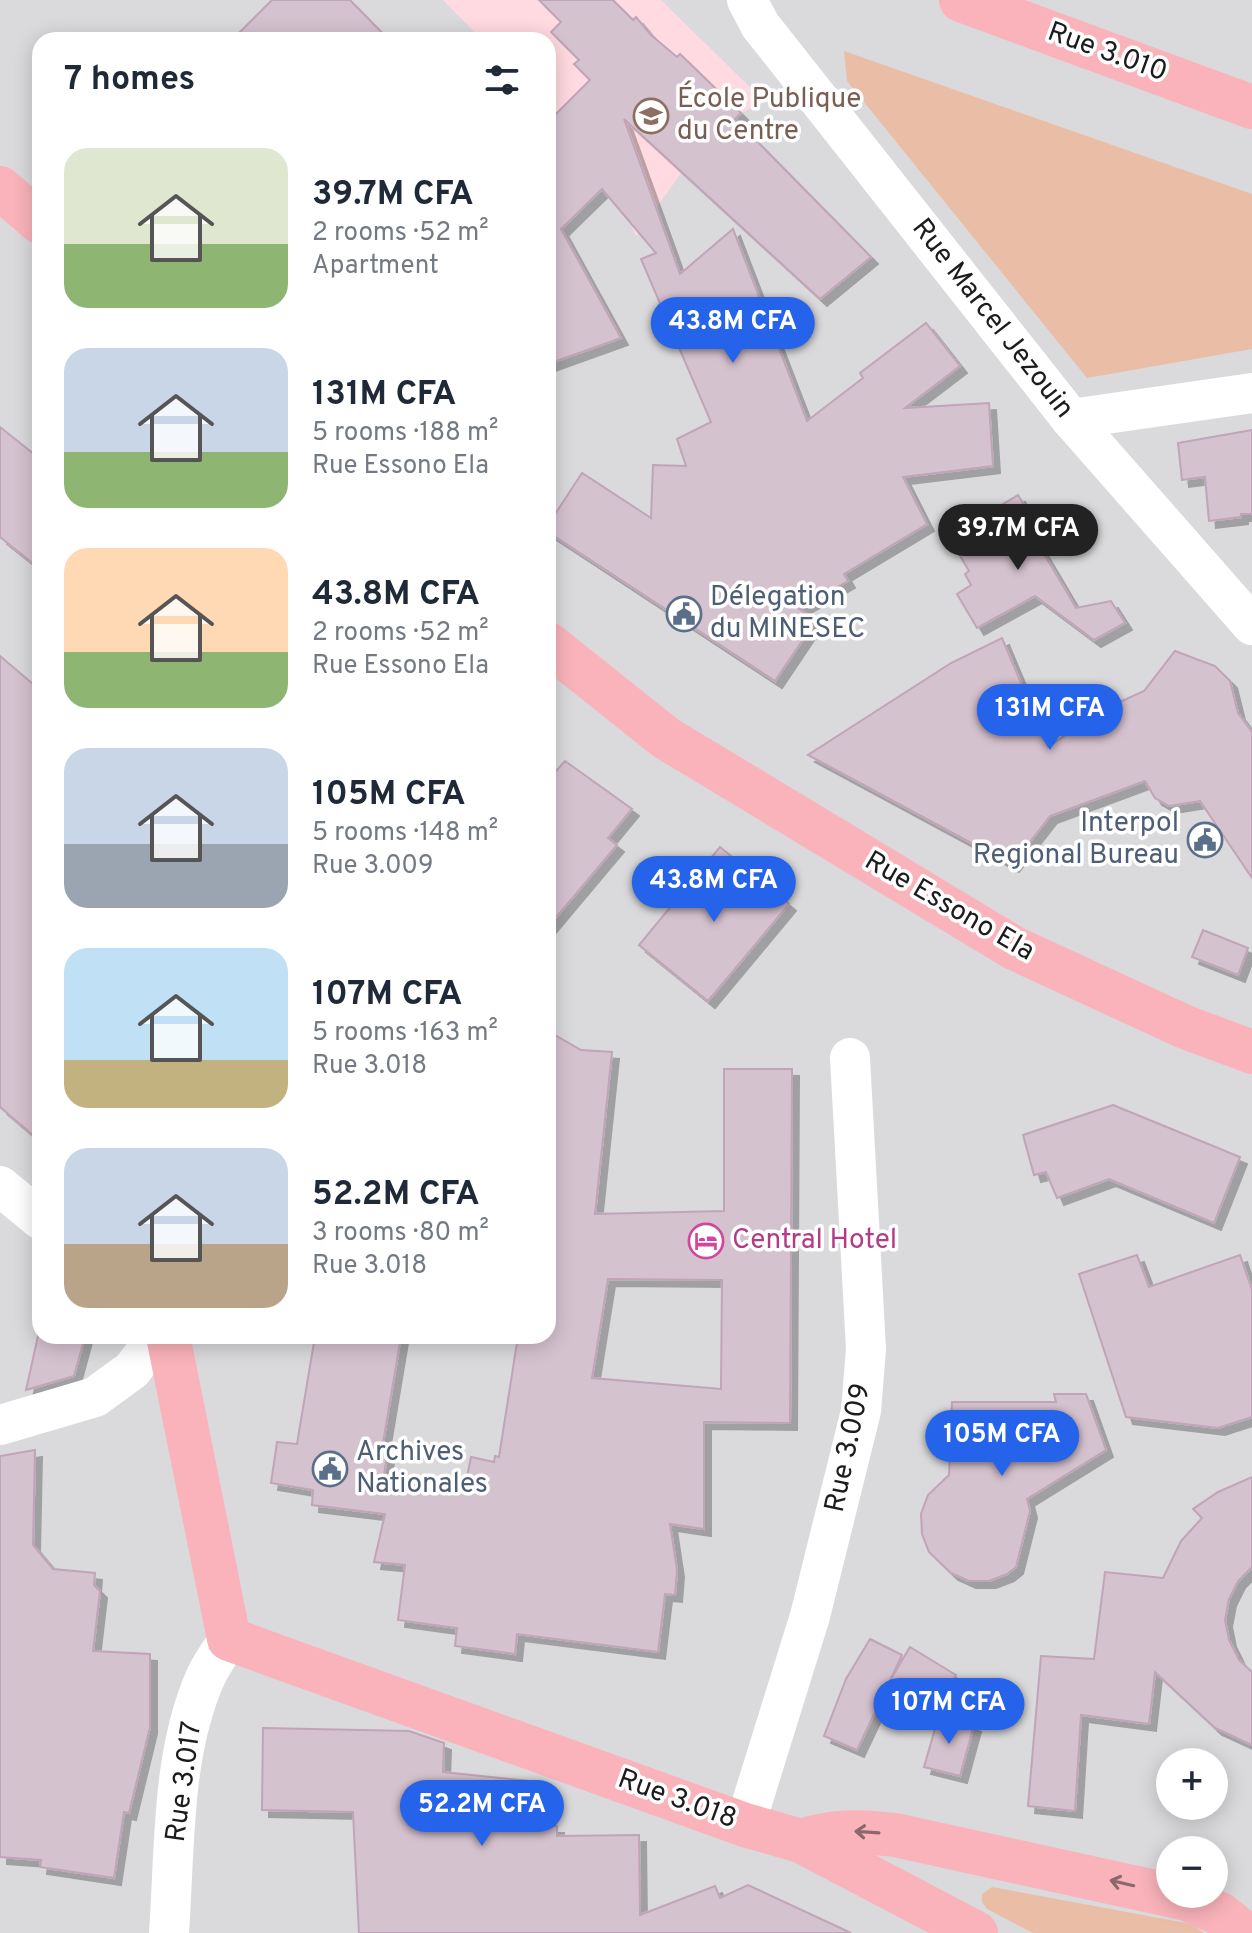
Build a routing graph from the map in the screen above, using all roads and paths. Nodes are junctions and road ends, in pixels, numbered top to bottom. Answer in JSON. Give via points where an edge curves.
{"nodes":[{"id":1,"x":747,"y":0,"type":"edge"},
{"id":2,"x":961,"y":0,"type":"edge"},
{"id":3,"x":1252,"y":107,"type":"edge"},
{"id":4,"x":0,"y":188,"type":"edge"},
{"id":5,"x":32,"y":215,"type":"edge"},
{"id":6,"x":1252,"y":393,"type":"edge"},
{"id":7,"x":1071,"y":419,"type":"junction"},
{"id":8,"x":1252,"y":625,"type":"edge"},
{"id":9,"x":556,"y":650,"type":"edge"},
{"id":10,"x":1252,"y":1052,"type":"edge"},
{"id":11,"x":850,"y":1058,"type":"dead end"},
{"id":12,"x":0,"y":1186,"type":"edge"},
{"id":13,"x":32,"y":1212,"type":"edge"},
{"id":14,"x":152,"y":1344,"type":"edge"},
{"id":15,"x":170,"y":1344,"type":"edge"},
{"id":16,"x":0,"y":1425,"type":"edge"},
{"id":17,"x":229,"y":1639,"type":"junction"},
{"id":18,"x":745,"y":1825,"type":"junction"},
{"id":19,"x":801,"y":1841,"type":"junction"},
{"id":20,"x":169,"y":1933,"type":"edge"},
{"id":21,"x":976,"y":1933,"type":"edge"},
{"id":22,"x":1244,"y":1933,"type":"edge"}],
"edges":[{"from":1,"to":7,"type":"street","name":"Rue Marcel Jezouin","via":[[760,25]]},
{"from":2,"to":3,"type":"street","name":"Rue 3.010"},
{"from":4,"to":5,"type":"street"},
{"from":6,"to":7,"type":"street"},
{"from":7,"to":8,"type":"street","name":"Rue Marcel Jezouin"},
{"from":9,"to":10,"type":"street","name":"Rue Essono Ela","via":[[666,738],[1014,948]]},
{"from":11,"to":18,"type":"street","name":"Rue 3.009","via":[[866,1349],[861,1411],[810,1616]]},
{"from":12,"to":13,"type":"street"},
{"from":14,"to":16,"type":"street","via":[[132,1370],[95,1397]]},
{"from":15,"to":17,"type":"street"},
{"from":17,"to":18,"type":"street","name":"Rue 3.018"},
{"from":17,"to":20,"type":"street","name":"Rue 3.017","via":[[207,1674],[192,1716],[181,1776]]},
{"from":18,"to":19,"type":"street","name":"Rue 3.018"},
{"from":19,"to":21,"type":"street"},
{"from":22,"to":19,"type":"street","name":"Rue 3.018","one_way":true,"via":[[1220,1914],[1187,1899],[895,1835],[826,1833]]}]}
